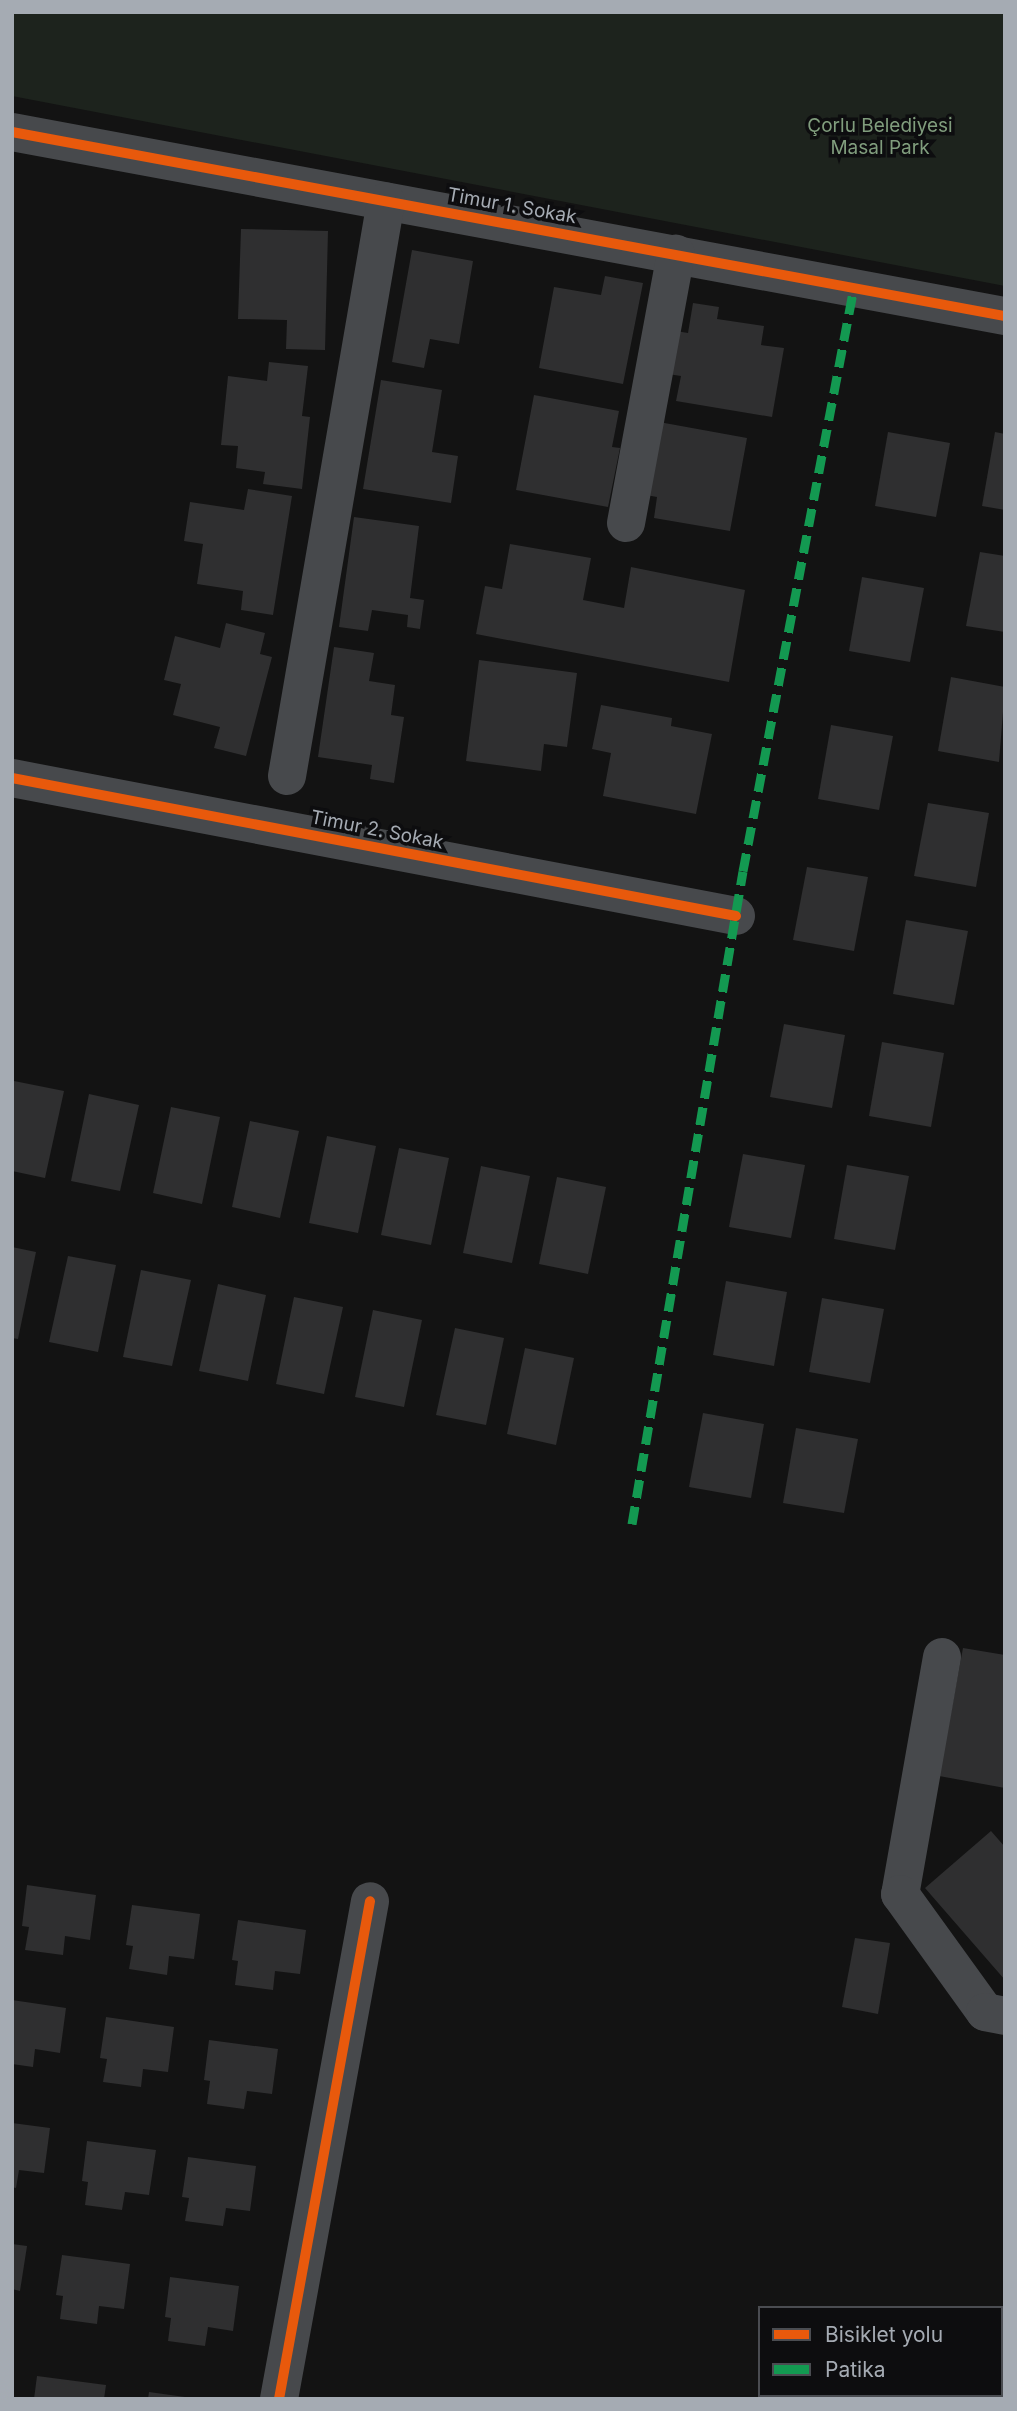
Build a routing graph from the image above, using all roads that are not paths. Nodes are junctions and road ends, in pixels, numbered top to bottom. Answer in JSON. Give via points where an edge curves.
{"nodes":[{"id":1,"x":12,"y":132,"type":"edge"},
{"id":2,"x":386,"y":201,"type":"junction"},
{"id":3,"x":676,"y":254,"type":"junction"},
{"id":4,"x":1005,"y":316,"type":"edge"},
{"id":5,"x":626,"y":523,"type":"dead end"},
{"id":6,"x":287,"y":776,"type":"dead end"},
{"id":7,"x":12,"y":778,"type":"edge"},
{"id":8,"x":736,"y":916,"type":"dead end"},
{"id":9,"x":942,"y":1657,"type":"dead end"},
{"id":10,"x":370,"y":1901,"type":"dead end"},
{"id":11,"x":1005,"y":2016,"type":"edge"},
{"id":12,"x":279,"y":2399,"type":"edge"}],
"edges":[{"from":1,"to":2,"type":"street","name":"Timur 1. Sokak"},
{"from":2,"to":3,"type":"street","name":"Timur 1. Sokak"},
{"from":2,"to":6,"type":"street"},
{"from":3,"to":4,"type":"street","name":"Timur 1. Sokak"},
{"from":3,"to":5,"type":"street"},
{"from":7,"to":8,"type":"street","name":"Timur 2. Sokak"},
{"from":9,"to":11,"type":"street","via":[[900,1894],[985,2012]]},
{"from":10,"to":12,"type":"street"}]}
